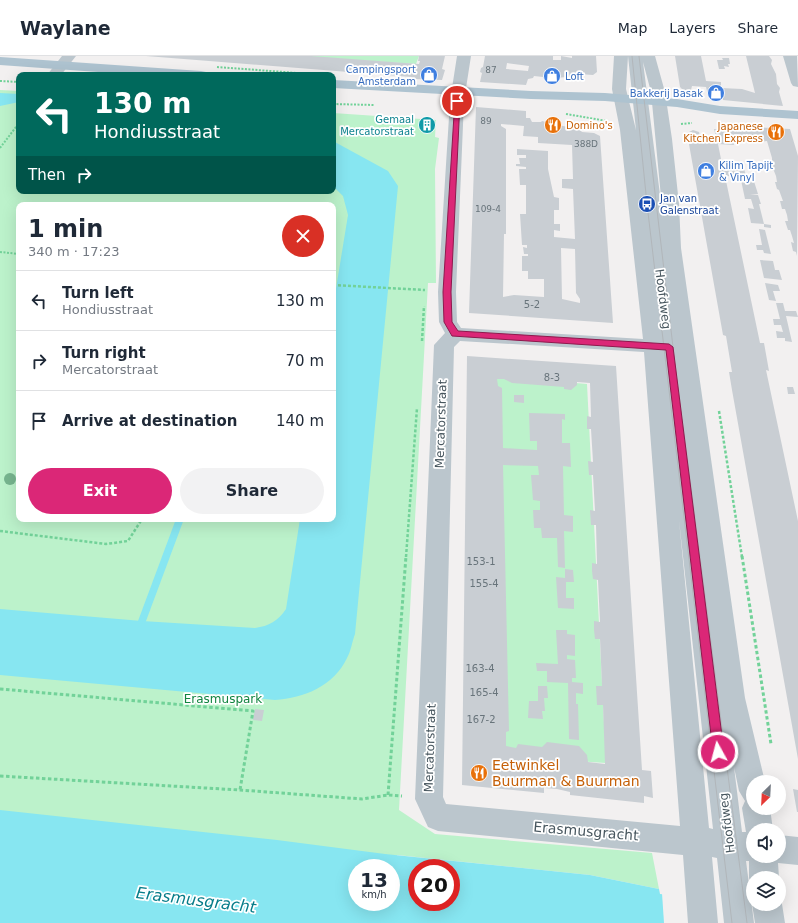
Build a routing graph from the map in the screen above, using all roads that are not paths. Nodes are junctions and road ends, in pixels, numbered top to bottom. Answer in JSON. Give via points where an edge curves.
{"nodes":[{"id":1,"x":464,"y":56,"type":"edge"},
{"id":2,"x":621,"y":56,"type":"edge"},
{"id":3,"x":635,"y":56,"type":"edge"},
{"id":4,"x":648,"y":56,"type":"edge"},
{"id":5,"x":790,"y":56,"type":"edge"},
{"id":6,"x":0,"y":61,"type":"edge"},
{"id":7,"x":60,"y":67,"type":"edge"},
{"id":8,"x":0,"y":68,"type":"edge"},
{"id":9,"x":88,"y":72,"type":"edge"},
{"id":10,"x":148,"y":72,"type":"edge"},
{"id":11,"x":798,"y":83,"type":"edge"},
{"id":12,"x":336,"y":84,"type":"edge"},
{"id":13,"x":336,"y":89,"type":"edge"},
{"id":14,"x":458,"y":93,"type":"junction"},
{"id":15,"x":650,"y":109,"type":"junction"},
{"id":16,"x":798,"y":115,"type":"edge"},
{"id":17,"x":798,"y":122,"type":"edge"},
{"id":18,"x":455,"y":334,"type":"junction"},
{"id":19,"x":669,"y":347,"type":"junction"},
{"id":20,"x":749,"y":775,"type":"edge"},
{"id":21,"x":429,"y":799,"type":"joint"},
{"id":22,"x":695,"y":841,"type":"junction"},
{"id":23,"x":741,"y":846,"type":"edge"},
{"id":24,"x":786,"y":849,"type":"edge"},
{"id":25,"x":798,"y":851,"type":"edge"},
{"id":26,"x":701,"y":910,"type":"edge"},
{"id":27,"x":769,"y":911,"type":"edge"},
{"id":28,"x":737,"y":912,"type":"edge"},
{"id":29,"x":770,"y":923,"type":"edge"}],
"edges":[{"from":1,"to":14,"type":"street"},
{"from":2,"to":15,"type":"street","name":"Hoofdweg","via":[[619,89]]},
{"from":3,"to":15,"type":"street","name":"Hoofdweg"},
{"from":4,"to":15,"type":"street","name":"Hoofdweg"},
{"from":5,"to":11,"type":"street"},
{"from":6,"to":7,"type":"main road"},
{"from":7,"to":8,"type":"main road"},
{"from":7,"to":9,"type":"main road"},
{"from":7,"to":10,"type":"main road"},
{"from":12,"to":14,"type":"main road"},
{"from":13,"to":14,"type":"main road"},
{"from":14,"to":15,"type":"main road"},
{"from":14,"to":18,"type":"street","via":[[447,292],[448,322]]},
{"from":15,"to":16,"type":"main road"},
{"from":15,"to":17,"type":"main road"},
{"from":15,"to":19,"type":"street","name":"Hoofdweg"},
{"from":18,"to":19,"type":"street"},
{"from":18,"to":21,"type":"street","name":"Mercatorstraat","via":[[444,345]]},
{"from":19,"to":20,"type":"street","name":"Hoofdweg","via":[[732,698]]},
{"from":19,"to":22,"type":"street","name":"Hoofdweg"},
{"from":19,"to":23,"type":"street","name":"Hoofdweg"},
{"from":21,"to":22,"type":"street","name":"Erasmusgracht","via":[[438,817]]},
{"from":22,"to":23,"type":"street","name":"Erasmusgracht"},
{"from":22,"to":26,"type":"street","name":"Hoofdweg"},
{"from":23,"to":28,"type":"street","name":"Hoofdweg"},
{"from":24,"to":25,"type":"street"},
{"from":27,"to":29,"type":"street"}]}
